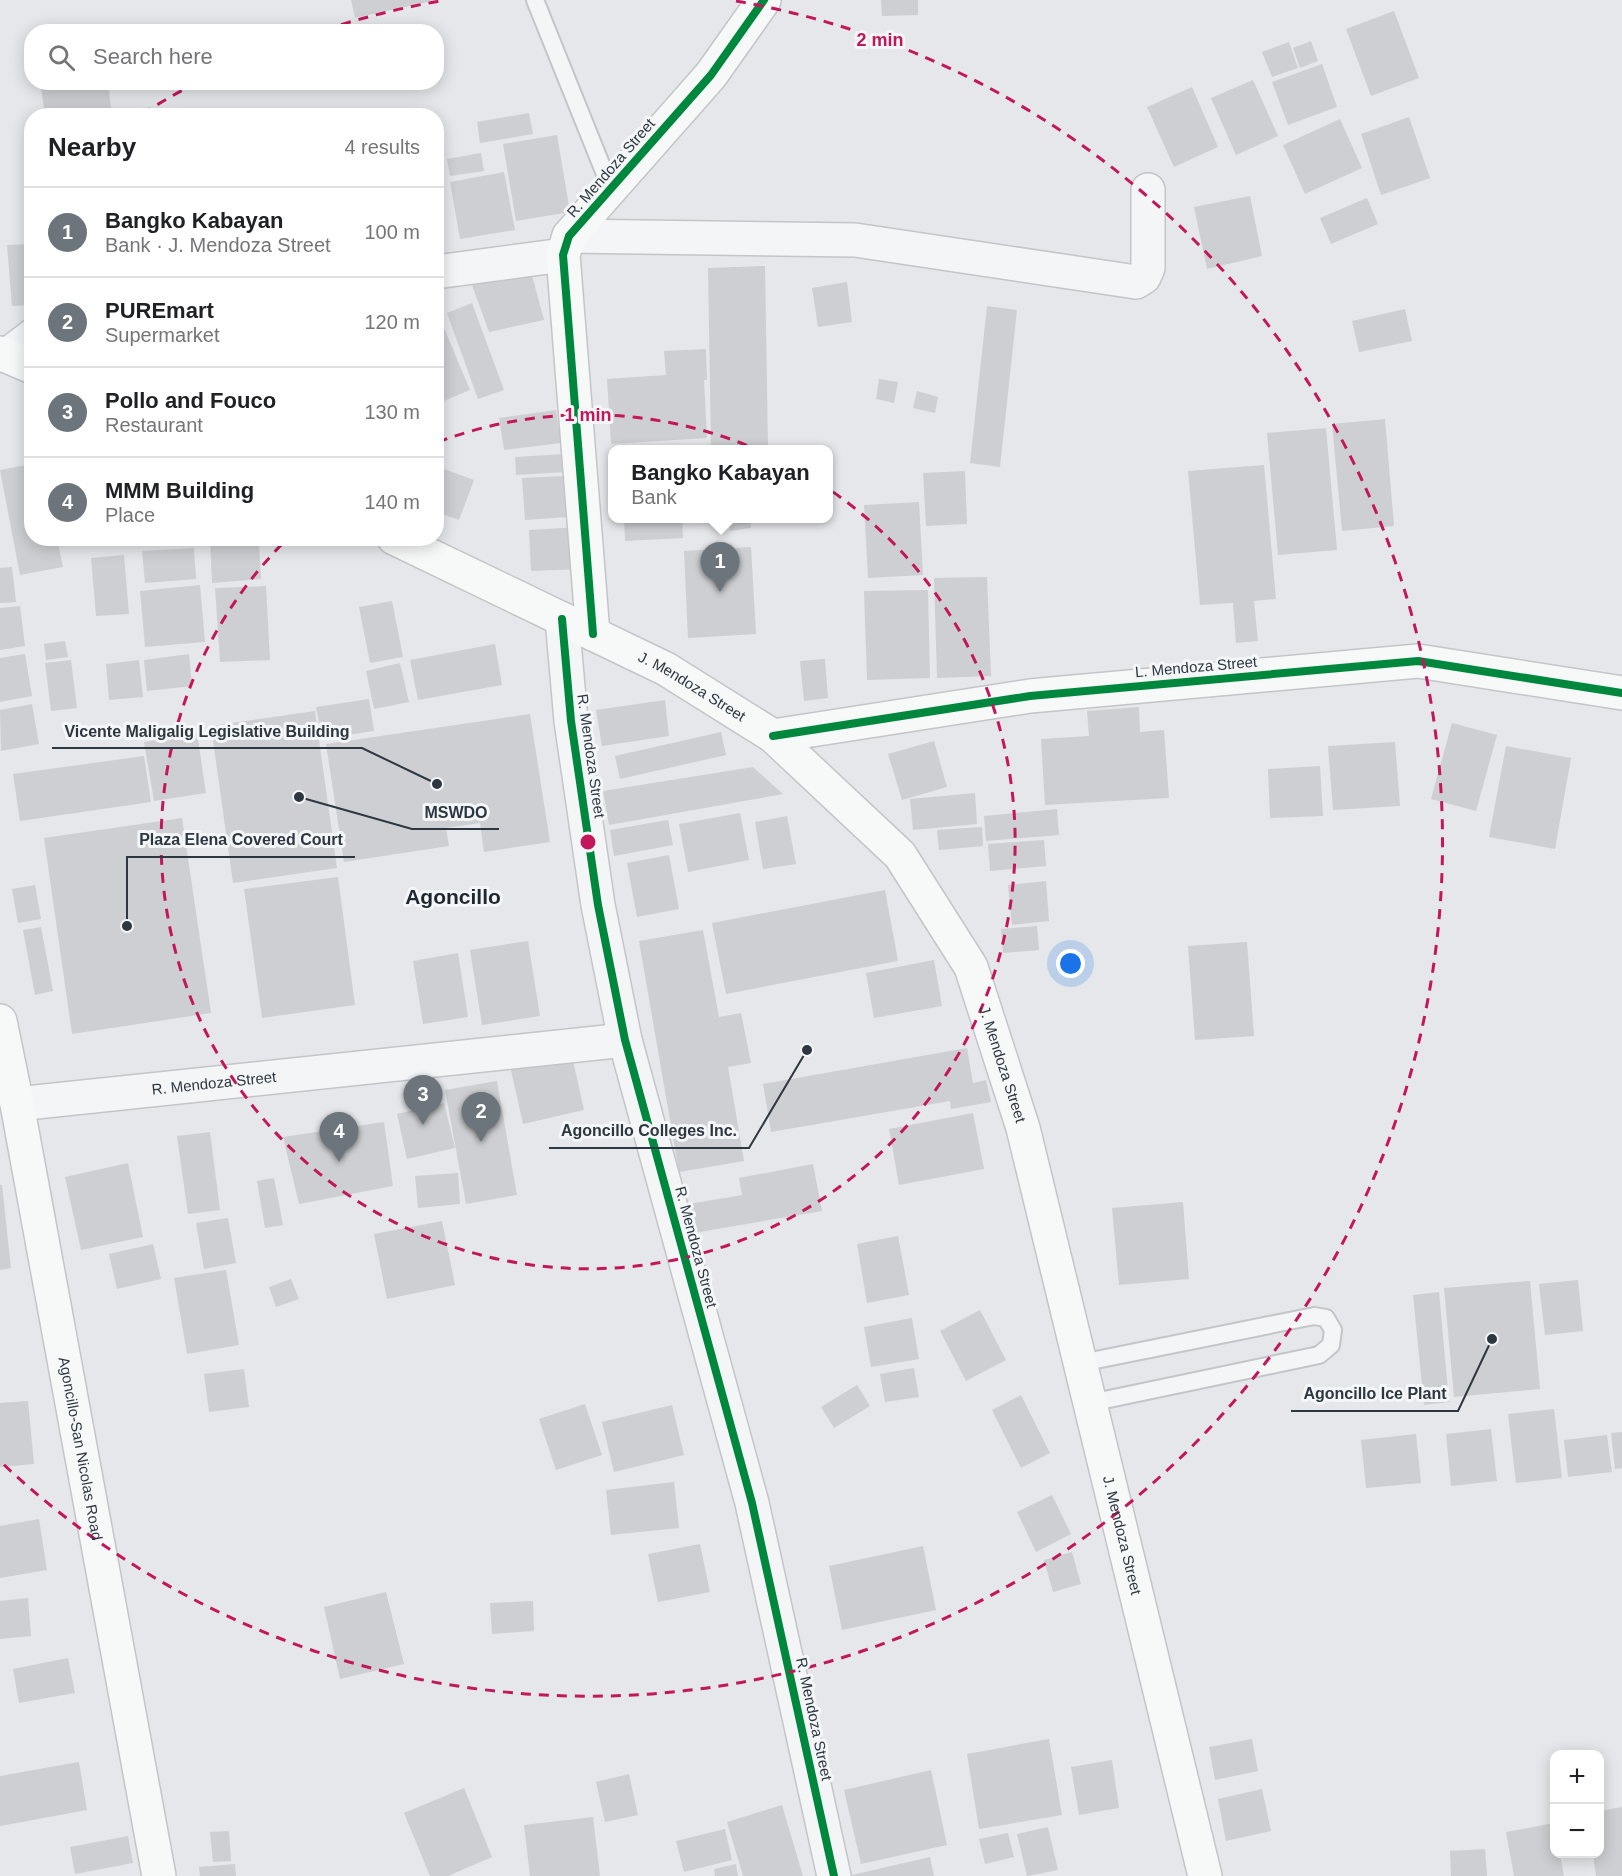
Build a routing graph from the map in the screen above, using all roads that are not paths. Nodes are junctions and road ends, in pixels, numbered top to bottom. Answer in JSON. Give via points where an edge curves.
{"nodes":[{"id":1,"x":535,"y":0,"type":"edge"},
{"id":2,"x":764,"y":0,"type":"edge"},
{"id":3,"x":611,"y":189,"type":"junction"},
{"id":4,"x":1148,"y":190,"type":"dead end"},
{"id":5,"x":566,"y":246,"type":"junction"},
{"id":6,"x":444,"y":270,"type":"edge"},
{"id":7,"x":24,"y":344,"type":"edge"},
{"id":8,"x":9,"y":360,"type":"edge"},
{"id":9,"x":411,"y":546,"type":"edge"},
{"id":10,"x":562,"y":619,"type":"junction"},
{"id":11,"x":593,"y":634,"type":"junction"},
{"id":12,"x":1622,"y":693,"type":"edge"},
{"id":13,"x":773,"y":736,"type":"junction"},
{"id":14,"x":0,"y":1021,"type":"edge"},
{"id":15,"x":625,"y":1040,"type":"junction"},
{"id":16,"x":9,"y":1106,"type":"edge"},
{"id":17,"x":1081,"y":1363,"type":"junction"},
{"id":18,"x":1090,"y":1403,"type":"junction"},
{"id":19,"x":159,"y":1876,"type":"edge"},
{"id":20,"x":834,"y":1876,"type":"edge"},
{"id":21,"x":1205,"y":1876,"type":"edge"}],
"edges":[{"from":1,"to":3,"type":"lane"},
{"from":2,"to":3,"type":"main road","name":"R. Mendoza Street","via":[[711,75]]},
{"from":3,"to":5,"type":"main road","name":"R. Mendoza Street"},
{"from":4,"to":5,"type":"street","via":[[1148,268],[1136,282],[855,240]]},
{"from":5,"to":6,"type":"street"},
{"from":5,"to":11,"type":"main road"},
{"from":7,"to":8,"type":"street"},
{"from":9,"to":10,"type":"main road","name":"J. Mendoza Street"},
{"from":10,"to":11,"type":"main road","name":"J. Mendoza Street"},
{"from":10,"to":15,"type":"street","name":"R. Mendoza Street","via":[[598,905]]},
{"from":11,"to":13,"type":"main road","name":"J. Mendoza Street","via":[[666,669]]},
{"from":12,"to":13,"type":"main road","name":"L. Mendoza Street","via":[[1418,661],[1030,696]]},
{"from":13,"to":17,"type":"main road","name":"J. Mendoza Street","via":[[900,855],[971,967],[1023,1128]]},
{"from":14,"to":16,"type":"main road","name":"Agoncillo-San Nicolas Road"},
{"from":15,"to":16,"type":"street","name":"R. Mendoza Street"},
{"from":15,"to":20,"type":"street","name":"R. Mendoza Street","via":[[752,1503]]},
{"from":16,"to":19,"type":"main road","name":"Agoncillo-San Nicolas Road"},
{"from":17,"to":18,"type":"main road","name":"J. Mendoza Street"},
{"from":17,"to":18,"type":"lane","via":[[1314,1316],[1326,1318],[1333,1330],[1331,1345],[1319,1356]]},
{"from":18,"to":21,"type":"main road","name":"J. Mendoza Street"}]}
